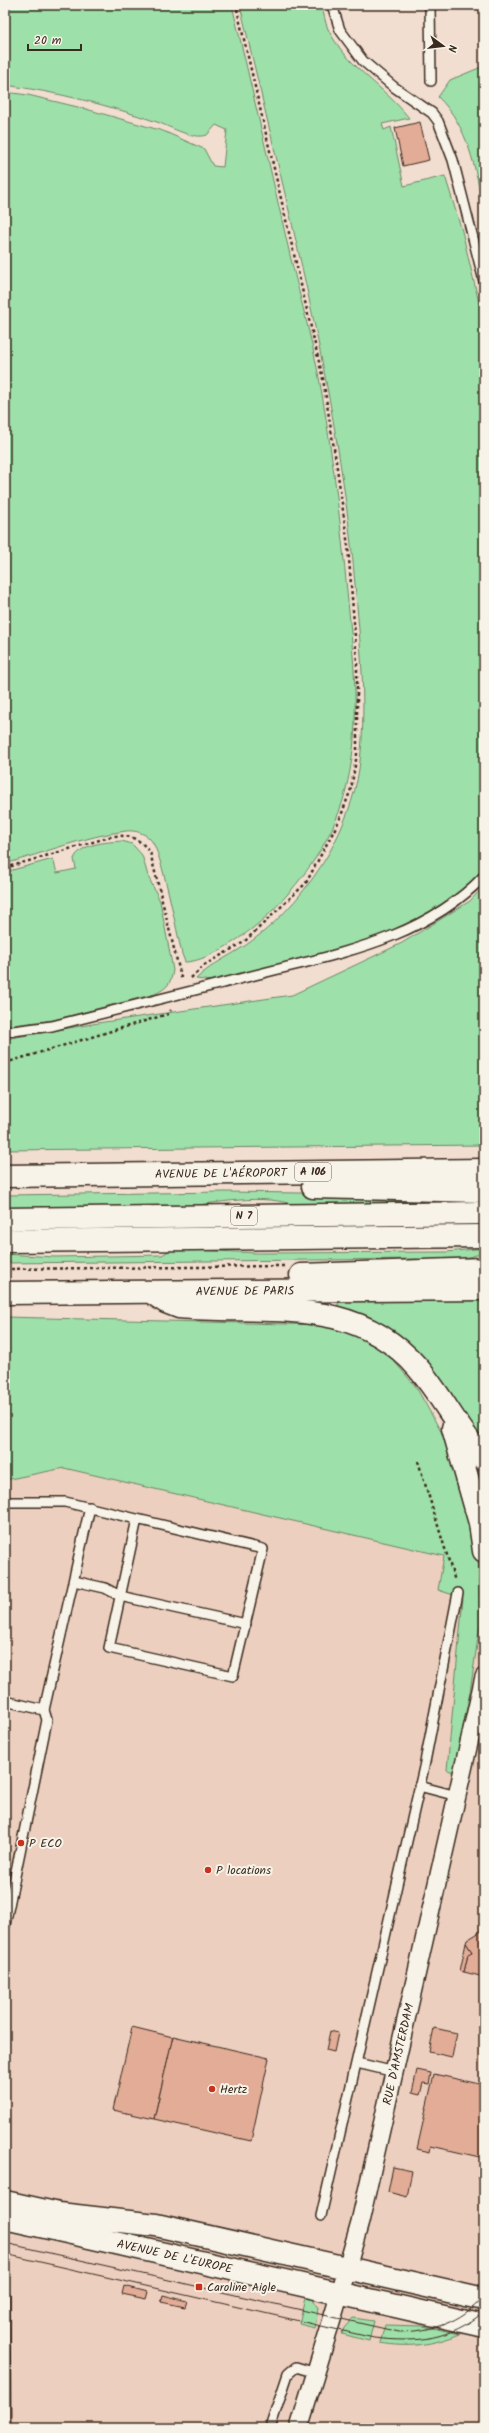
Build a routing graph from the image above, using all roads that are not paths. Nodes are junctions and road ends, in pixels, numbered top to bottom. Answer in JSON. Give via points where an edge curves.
{"nodes":[{"id":1,"x":332,"y":5,"type":"edge"},
{"id":2,"x":430,"y":5,"type":"edge"},
{"id":3,"x":431,"y":81,"type":"dead end"},
{"id":4,"x":484,"y":281,"type":"edge"},
{"id":5,"x":484,"y":876,"type":"edge"},
{"id":6,"x":5,"y":1032,"type":"edge"},
{"id":7,"x":484,"y":1170,"type":"edge"},
{"id":8,"x":142,"y":1175,"type":"junction"},
{"id":9,"x":5,"y":1176,"type":"edge"},
{"id":10,"x":484,"y":1191,"type":"edge"},
{"id":11,"x":484,"y":1214,"type":"edge"},
{"id":12,"x":5,"y":1219,"type":"edge"},
{"id":13,"x":484,"y":1236,"type":"edge"},
{"id":14,"x":5,"y":1241,"type":"edge"},
{"id":15,"x":484,"y":1269,"type":"edge"},
{"id":16,"x":484,"y":1289,"type":"edge"},
{"id":17,"x":151,"y":1292,"type":"junction"},
{"id":18,"x":5,"y":1293,"type":"edge"},
{"id":19,"x":446,"y":1407,"type":"junction"},
{"id":20,"x":484,"y":1459,"type":"edge"},
{"id":21,"x":5,"y":1502,"type":"edge"},
{"id":22,"x":90,"y":1507,"type":"junction"},
{"id":23,"x":137,"y":1519,"type":"junction"},
{"id":24,"x":484,"y":1551,"type":"edge"},
{"id":25,"x":74,"y":1581,"type":"junction"},
{"id":26,"x":458,"y":1593,"type":"road end"},
{"id":27,"x":120,"y":1596,"type":"junction"},
{"id":28,"x":246,"y":1624,"type":"junction"},
{"id":29,"x":484,"y":1677,"type":"edge"},
{"id":30,"x":5,"y":1701,"type":"edge"},
{"id":31,"x":44,"y":1710,"type":"junction"},
{"id":32,"x":420,"y":1786,"type":"junction"},
{"id":33,"x":457,"y":1796,"type":"junction"},
{"id":34,"x":7,"y":1907,"type":"edge"},
{"id":35,"x":5,"y":1925,"type":"edge"},
{"id":36,"x":357,"y":2063,"type":"junction"},
{"id":37,"x":395,"y":2072,"type":"junction"},
{"id":38,"x":5,"y":2202,"type":"edge"},
{"id":39,"x":321,"y":2216,"type":"dead end"},
{"id":40,"x":5,"y":2218,"type":"edge"},
{"id":41,"x":347,"y":2268,"type":"junction"},
{"id":42,"x":340,"y":2293,"type":"junction"},
{"id":43,"x":484,"y":2299,"type":"edge"},
{"id":44,"x":484,"y":2326,"type":"edge"},
{"id":45,"x":316,"y":2373,"type":"junction"},
{"id":46,"x":270,"y":2428,"type":"edge"},
{"id":47,"x":298,"y":2428,"type":"edge"}],
"edges":[{"from":1,"to":4,"type":"lane","via":[[340,30],[363,61],[394,87],[432,113],[438,121],[453,160]]},
{"from":2,"to":3,"type":"lane"},
{"from":5,"to":6,"type":"lane","via":[[460,898],[437,913],[384,941],[52,1026]]},
{"from":7,"to":8,"type":"main road","name":"AVENUE DE L'AÉROPORT","number":"A 106"},
{"from":8,"to":9,"type":"main road","name":"AVENUE DE L'AÉROPORT"},
{"from":8,"to":10,"type":"main road","via":[[174,1187],[392,1187]]},
{"from":11,"to":12,"type":"main road","number":"N 7"},
{"from":13,"to":14,"type":"main road","number":"N 7"},
{"from":15,"to":17,"type":"main road","via":[[190,1277],[170,1281]]},
{"from":16,"to":17,"type":"main road","name":"AVENUE DE PARIS"},
{"from":17,"to":18,"type":"main road","name":"AVENUE DE PARIS"},
{"from":17,"to":19,"type":"main road","via":[[179,1307],[310,1312],[355,1322],[378,1333],[402,1352],[418,1368]]},
{"from":19,"to":20,"type":"main road"},
{"from":19,"to":24,"type":"main road","via":[[480,1523]]},
{"from":21,"to":22,"type":"lane","via":[[65,1502]]},
{"from":22,"to":23,"type":"lane"},
{"from":22,"to":25,"type":"lane"},
{"from":23,"to":27,"type":"lane"},
{"from":23,"to":28,"type":"lane","via":[[263,1549]]},
{"from":25,"to":27,"type":"lane","via":[[105,1588]]},
{"from":25,"to":31,"type":"lane"},
{"from":26,"to":32,"type":"lane"},
{"from":27,"to":28,"type":"lane"},
{"from":27,"to":28,"type":"lane","via":[[109,1648],[151,1658],[233,1676]]},
{"from":29,"to":33,"type":"street","name":"RUE D'AMSTERDAM"},
{"from":30,"to":31,"type":"lane"},
{"from":31,"to":34,"type":"lane","via":[[47,1720]]},
{"from":32,"to":33,"type":"lane"},
{"from":32,"to":36,"type":"lane"},
{"from":33,"to":37,"type":"street","name":"RUE D'AMSTERDAM"},
{"from":34,"to":35,"type":"lane"},
{"from":36,"to":37,"type":"lane"},
{"from":36,"to":39,"type":"lane"},
{"from":37,"to":41,"type":"street","name":"RUE D'AMSTERDAM"},
{"from":38,"to":41,"type":"main road","name":"AVENUE DE L'EUROPE","via":[[59,2214],[156,2225]]},
{"from":40,"to":42,"type":"main road","name":"AVENUE DE L'EUROPE"},
{"from":41,"to":42,"type":"street","name":"RUE D'AMSTERDAM"},
{"from":41,"to":43,"type":"main road","name":"AVENUE DE L'EUROPE"},
{"from":42,"to":44,"type":"main road","name":"AVENUE DE L'EUROPE"},
{"from":42,"to":45,"type":"street","name":"RUE D'AMSTERDAM"},
{"from":45,"to":46,"type":"lane","via":[[296,2367],[288,2374]]},
{"from":45,"to":47,"type":"street","name":"RUE D'AMSTERDAM"}]}
